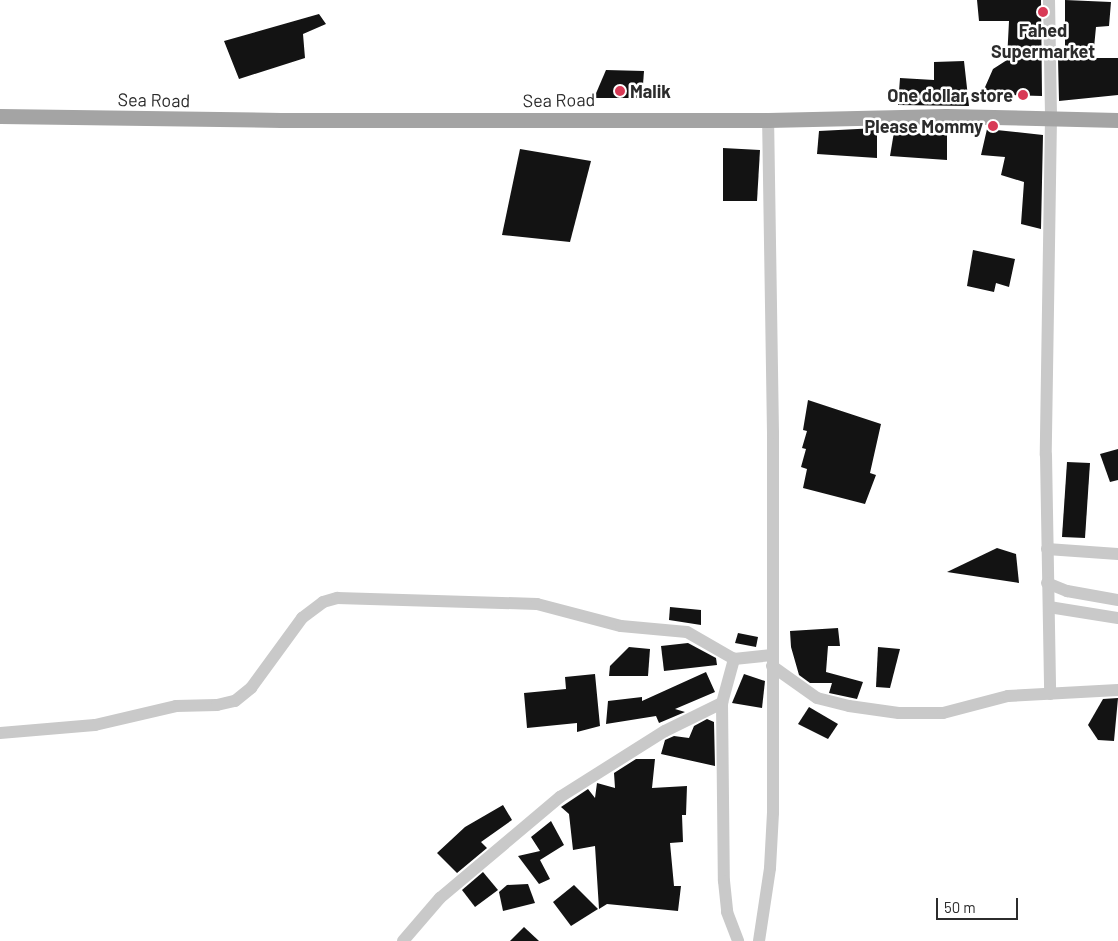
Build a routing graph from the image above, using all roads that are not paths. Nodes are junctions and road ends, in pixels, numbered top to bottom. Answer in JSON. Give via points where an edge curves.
{"nodes":[{"id":1,"x":1050,"y":0,"type":"edge"},
{"id":2,"x":0,"y":116,"type":"edge"},
{"id":3,"x":1051,"y":118,"type":"junction"},
{"id":4,"x":768,"y":120,"type":"junction"},
{"id":5,"x":1118,"y":120,"type":"edge"},
{"id":6,"x":1047,"y":549,"type":"junction"},
{"id":7,"x":1118,"y":554,"type":"edge"},
{"id":8,"x":1047,"y":583,"type":"junction"},
{"id":9,"x":1118,"y":600,"type":"edge"},
{"id":10,"x":1049,"y":607,"type":"junction"},
{"id":11,"x":1118,"y":618,"type":"edge"},
{"id":12,"x":734,"y":659,"type":"junction"},
{"id":13,"x":772,"y":661,"type":"junction"},
{"id":14,"x":1118,"y":690,"type":"edge"},
{"id":15,"x":1050,"y":694,"type":"junction"},
{"id":16,"x":722,"y":703,"type":"junction"},
{"id":17,"x":0,"y":733,"type":"edge"},
{"id":18,"x":403,"y":941,"type":"edge"},
{"id":19,"x":738,"y":941,"type":"edge"},
{"id":20,"x":759,"y":941,"type":"edge"}],
"edges":[{"from":1,"to":3,"type":"street"},
{"from":2,"to":4,"type":"main road","name":"Sea Road"},
{"from":3,"to":4,"type":"main road","name":"Sea Road"},
{"from":3,"to":5,"type":"main road","name":"Sea Road"},
{"from":3,"to":6,"type":"street"},
{"from":4,"to":13,"type":"street","via":[[773,387]]},
{"from":6,"to":7,"type":"street"},
{"from":6,"to":8,"type":"street"},
{"from":8,"to":9,"type":"street","via":[[1067,591]]},
{"from":8,"to":10,"type":"street"},
{"from":10,"to":11,"type":"street"},
{"from":10,"to":15,"type":"street"},
{"from":12,"to":13,"type":"street"},
{"from":12,"to":16,"type":"street"},
{"from":12,"to":17,"type":"street","via":[[687,632],[621,626],[536,604],[337,598],[323,602],[302,618],[251,688],[235,701],[217,706],[167,707],[96,725]]},
{"from":13,"to":15,"type":"street","via":[[817,698],[899,713],[943,713],[984,700]]},
{"from":13,"to":20,"type":"street","via":[[773,841]]},
{"from":14,"to":15,"type":"street"},
{"from":16,"to":18,"type":"street","via":[[672,727],[560,797],[440,898]]},
{"from":16,"to":19,"type":"street","via":[[724,881],[727,912]]}]}
